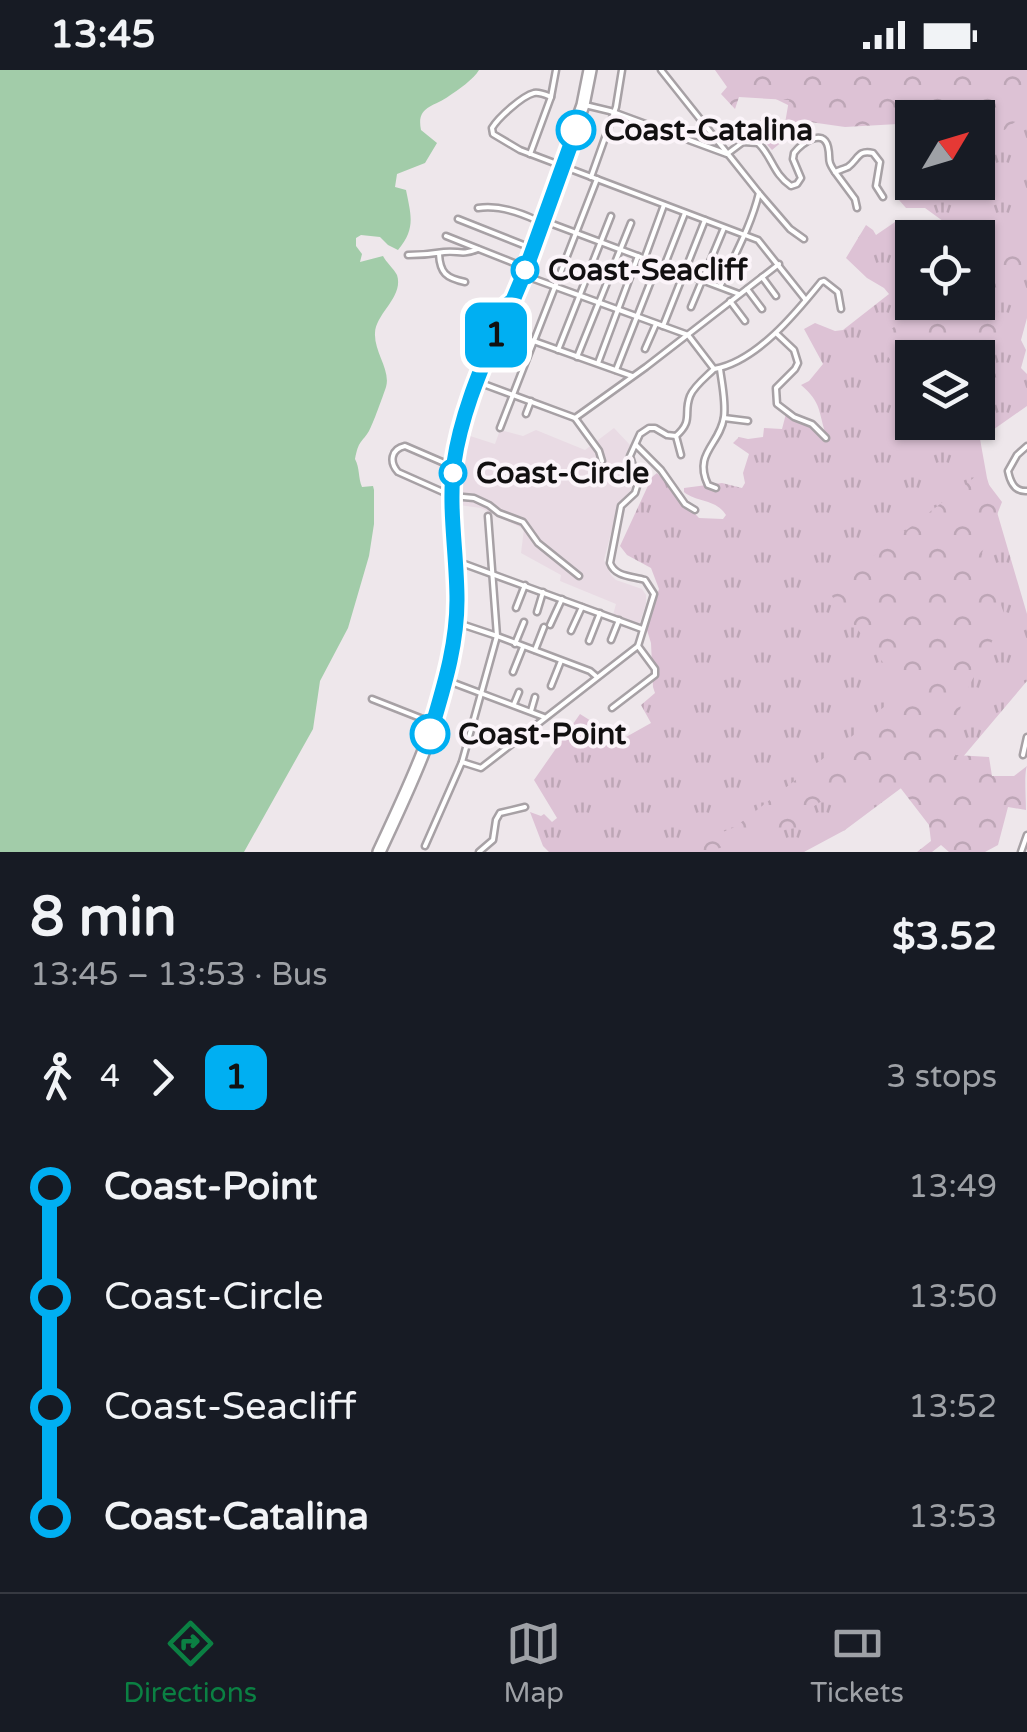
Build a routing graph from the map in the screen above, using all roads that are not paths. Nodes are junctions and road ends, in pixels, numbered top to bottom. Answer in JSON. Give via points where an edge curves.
{"nodes":[{"id":1,"x":556,"y":70,"type":"edge"},
{"id":2,"x":590,"y":70,"type":"edge"},
{"id":3,"x":622,"y":70,"type":"edge"},
{"id":4,"x":661,"y":70,"type":"edge"},
{"id":5,"x":552,"y":97,"type":"junction"},
{"id":6,"x":583,"y":105,"type":"junction"},
{"id":7,"x":614,"y":113,"type":"junction"},
{"id":8,"x":766,"y":119,"type":"dead end"},
{"id":9,"x":758,"y":143,"type":"junction"},
{"id":10,"x":530,"y":154,"type":"junction"},
{"id":11,"x":727,"y":154,"type":"junction"},
{"id":12,"x":562,"y":166,"type":"junction"},
{"id":13,"x":836,"y":172,"type":"junction"},
{"id":14,"x":594,"y":178,"type":"junction"},
{"id":15,"x":759,"y":193,"type":"junction"},
{"id":16,"x":883,"y":197,"type":"dead end"},
{"id":17,"x":664,"y":205,"type":"junction"},
{"id":18,"x":478,"y":208,"type":"dead end"},
{"id":19,"x":858,"y":208,"type":"dead end"},
{"id":20,"x":685,"y":213,"type":"junction"},
{"id":21,"x":611,"y":216,"type":"dead end"},
{"id":22,"x":458,"y":219,"type":"dead end"},
{"id":23,"x":540,"y":220,"type":"junction"},
{"id":24,"x":705,"y":220,"type":"junction"},
{"id":25,"x":631,"y":223,"type":"dead end"},
{"id":26,"x":724,"y":228,"type":"junction"},
{"id":27,"x":576,"y":234,"type":"junction"},
{"id":28,"x":744,"y":235,"type":"junction"},
{"id":29,"x":446,"y":236,"type":"dead end"},
{"id":30,"x":804,"y":239,"type":"dead end"},
{"id":31,"x":528,"y":241,"type":"junction"},
{"id":32,"x":601,"y":244,"type":"junction"},
{"id":33,"x":478,"y":249,"type":"junction"},
{"id":34,"x":620,"y":250,"type":"junction"},
{"id":35,"x":440,"y":254,"type":"junction"},
{"id":36,"x":408,"y":255,"type":"dead end"},
{"id":37,"x":641,"y":257,"type":"junction"},
{"id":38,"x":661,"y":264,"type":"junction"},
{"id":39,"x":779,"y":264,"type":"junction"},
{"id":40,"x":683,"y":272,"type":"junction"},
{"id":41,"x":520,"y":273,"type":"junction"},
{"id":42,"x":762,"y":277,"type":"junction"},
{"id":43,"x":701,"y":280,"type":"junction"},
{"id":44,"x":465,"y":282,"type":"dead end"},
{"id":45,"x":556,"y":286,"type":"junction"},
{"id":46,"x":721,"y":286,"type":"junction"},
{"id":47,"x":747,"y":289,"type":"junction"},
{"id":48,"x":739,"y":294,"type":"junction"},
{"id":49,"x":580,"y":296,"type":"junction"},
{"id":50,"x":776,"y":296,"type":"dead end"},
{"id":51,"x":805,"y":299,"type":"junction"},
{"id":52,"x":730,"y":301,"type":"junction"},
{"id":53,"x":600,"y":304,"type":"junction"},
{"id":54,"x":691,"y":307,"type":"dead end"},
{"id":55,"x":762,"y":309,"type":"dead end"},
{"id":56,"x":841,"y":309,"type":"dead end"},
{"id":57,"x":617,"y":310,"type":"junction"},
{"id":58,"x":637,"y":317,"type":"junction"},
{"id":59,"x":745,"y":321,"type":"dead end"},
{"id":60,"x":656,"y":324,"type":"junction"},
{"id":61,"x":663,"y":326,"type":"junction"},
{"id":62,"x":499,"y":328,"type":"junction"},
{"id":63,"x":776,"y":334,"type":"junction"},
{"id":64,"x":688,"y":336,"type":"junction"},
{"id":65,"x":534,"y":342,"type":"junction"},
{"id":66,"x":645,"y":348,"type":"dead end"},
{"id":67,"x":558,"y":350,"type":"junction"},
{"id":68,"x":578,"y":357,"type":"junction"},
{"id":69,"x":598,"y":364,"type":"junction"},
{"id":70,"x":717,"y":369,"type":"junction"},
{"id":71,"x":616,"y":370,"type":"junction"},
{"id":72,"x":632,"y":376,"type":"junction"},
{"id":73,"x":478,"y":382,"type":"junction"},
{"id":74,"x":514,"y":394,"type":"junction"},
{"id":75,"x":531,"y":401,"type":"junction"},
{"id":76,"x":526,"y":414,"type":"dead end"},
{"id":77,"x":575,"y":418,"type":"junction"},
{"id":78,"x":724,"y":418,"type":"junction"},
{"id":79,"x":748,"y":422,"type":"dead end"},
{"id":80,"x":500,"y":428,"type":"dead end"},
{"id":81,"x":676,"y":436,"type":"junction"},
{"id":82,"x":826,"y":438,"type":"dead end"},
{"id":83,"x":636,"y":445,"type":"junction"},
{"id":84,"x":1027,"y":446,"type":"edge"},
{"id":85,"x":680,"y":455,"type":"dead end"},
{"id":86,"x":602,"y":461,"type":"dead end"},
{"id":87,"x":454,"y":467,"type":"junction"},
{"id":88,"x":716,"y":488,"type":"dead end"},
{"id":89,"x":1027,"y":491,"type":"edge"},
{"id":90,"x":452,"y":496,"type":"junction"},
{"id":91,"x":695,"y":510,"type":"dead end"},
{"id":92,"x":488,"y":516,"type":"dead end"},
{"id":93,"x":455,"y":560,"type":"junction"},
{"id":94,"x":493,"y":573,"type":"junction"},
{"id":95,"x":579,"y":576,"type":"dead end"},
{"id":96,"x":525,"y":585,"type":"junction"},
{"id":97,"x":543,"y":592,"type":"junction"},
{"id":98,"x":562,"y":599,"type":"junction"},
{"id":99,"x":582,"y":607,"type":"junction"},
{"id":100,"x":516,"y":608,"type":"dead end"},
{"id":101,"x":537,"y":612,"type":"dead end"},
{"id":102,"x":600,"y":613,"type":"junction"},
{"id":103,"x":619,"y":620,"type":"junction"},
{"id":104,"x":524,"y":622,"type":"dead end"},
{"id":105,"x":456,"y":626,"type":"junction"},
{"id":106,"x":642,"y":629,"type":"junction"},
{"id":107,"x":572,"y":630,"type":"dead end"},
{"id":108,"x":497,"y":636,"type":"junction"},
{"id":109,"x":611,"y":640,"type":"dead end"},
{"id":110,"x":589,"y":641,"type":"dead end"},
{"id":111,"x":516,"y":644,"type":"junction"},
{"id":112,"x":523,"y":646,"type":"junction"},
{"id":113,"x":638,"y":646,"type":"junction"},
{"id":114,"x":534,"y":651,"type":"junction"},
{"id":115,"x":562,"y":661,"type":"junction"},
{"id":116,"x":513,"y":672,"type":"dead end"},
{"id":117,"x":597,"y":677,"type":"junction"},
{"id":118,"x":446,"y":681,"type":"junction"},
{"id":119,"x":552,"y":686,"type":"dead end"},
{"id":120,"x":482,"y":692,"type":"junction"},
{"id":121,"x":519,"y":692,"type":"dead end"},
{"id":122,"x":536,"y":696,"type":"dead end"},
{"id":123,"x":372,"y":698,"type":"dead end"},
{"id":124,"x":514,"y":704,"type":"junction"},
{"id":125,"x":612,"y":708,"type":"dead end"},
{"id":126,"x":531,"y":712,"type":"junction"},
{"id":127,"x":544,"y":717,"type":"junction"},
{"id":128,"x":433,"y":722,"type":"junction"},
{"id":129,"x":1027,"y":737,"type":"edge"},
{"id":130,"x":1022,"y":755,"type":"dead end"},
{"id":131,"x":462,"y":762,"type":"junction"},
{"id":132,"x":526,"y":807,"type":"dead end"},
{"id":133,"x":1027,"y":834,"type":"edge"},
{"id":134,"x":425,"y":846,"type":"dead end"},
{"id":135,"x":379,"y":852,"type":"edge"},
{"id":136,"x":479,"y":852,"type":"edge"},
{"id":137,"x":1021,"y":852,"type":"edge"}],
"edges":[{"from":1,"to":5,"type":"street"},
{"from":2,"to":6,"type":"highway"},
{"from":3,"to":7,"type":"street"},
{"from":4,"to":11,"type":"street"},
{"from":5,"to":10,"type":"street"},
{"from":5,"to":10,"type":"street","via":[[529,96],[492,127],[496,138]]},
{"from":6,"to":7,"type":"street"},
{"from":6,"to":12,"type":"highway"},
{"from":7,"to":11,"type":"street"},
{"from":7,"to":14,"type":"street"},
{"from":8,"to":9,"type":"street"},
{"from":9,"to":11,"type":"street","via":[[743,142]]},
{"from":9,"to":13,"type":"street","via":[[789,186],[801,178],[794,152],[814,138],[826,144]]},
{"from":10,"to":12,"type":"street"},
{"from":11,"to":15,"type":"street"},
{"from":12,"to":14,"type":"street"},
{"from":12,"to":23,"type":"highway"},
{"from":13,"to":16,"type":"street","via":[[871,152],[879,160],[876,184]]},
{"from":13,"to":19,"type":"street"},
{"from":14,"to":17,"type":"street"},
{"from":14,"to":27,"type":"street"},
{"from":15,"to":28,"type":"street"},
{"from":15,"to":30,"type":"street"},
{"from":17,"to":20,"type":"street"},
{"from":17,"to":37,"type":"street"},
{"from":18,"to":23,"type":"street"},
{"from":20,"to":24,"type":"street"},
{"from":20,"to":38,"type":"street"},
{"from":21,"to":32,"type":"street"},
{"from":22,"to":31,"type":"street"},
{"from":23,"to":27,"type":"street"},
{"from":23,"to":31,"type":"highway"},
{"from":23,"to":41,"type":"highway"},
{"from":24,"to":26,"type":"street"},
{"from":24,"to":40,"type":"street"},
{"from":25,"to":34,"type":"street"},
{"from":26,"to":28,"type":"street"},
{"from":26,"to":43,"type":"street"},
{"from":27,"to":32,"type":"street"},
{"from":27,"to":45,"type":"street"},
{"from":28,"to":39,"type":"street","via":[[758,240]]},
{"from":28,"to":46,"type":"street"},
{"from":29,"to":33,"type":"street"},
{"from":31,"to":41,"type":"highway"},
{"from":32,"to":34,"type":"street"},
{"from":32,"to":49,"type":"street"},
{"from":33,"to":35,"type":"street"},
{"from":33,"to":41,"type":"street"},
{"from":34,"to":37,"type":"street"},
{"from":34,"to":53,"type":"street"},
{"from":35,"to":36,"type":"street"},
{"from":35,"to":44,"type":"street","via":[[445,275]]},
{"from":37,"to":38,"type":"street"},
{"from":37,"to":57,"type":"street"},
{"from":38,"to":40,"type":"street"},
{"from":38,"to":58,"type":"street"},
{"from":39,"to":42,"type":"street"},
{"from":39,"to":51,"type":"street"},
{"from":40,"to":43,"type":"street"},
{"from":40,"to":61,"type":"street"},
{"from":41,"to":45,"type":"street"},
{"from":41,"to":62,"type":"highway"},
{"from":42,"to":47,"type":"street"},
{"from":42,"to":50,"type":"street"},
{"from":43,"to":46,"type":"street"},
{"from":43,"to":54,"type":"street"},
{"from":45,"to":49,"type":"street"},
{"from":45,"to":65,"type":"street"},
{"from":46,"to":48,"type":"street"},
{"from":47,"to":48,"type":"street"},
{"from":47,"to":55,"type":"street"},
{"from":48,"to":52,"type":"street"},
{"from":49,"to":53,"type":"street"},
{"from":49,"to":67,"type":"street"},
{"from":51,"to":56,"type":"street","via":[[824,281],[838,292]]},
{"from":51,"to":63,"type":"street"},
{"from":52,"to":59,"type":"street"},
{"from":52,"to":64,"type":"street"},
{"from":53,"to":57,"type":"street"},
{"from":53,"to":68,"type":"street"},
{"from":57,"to":58,"type":"street"},
{"from":57,"to":69,"type":"street"},
{"from":58,"to":60,"type":"street"},
{"from":58,"to":71,"type":"street"},
{"from":60,"to":61,"type":"street"},
{"from":60,"to":66,"type":"street"},
{"from":61,"to":64,"type":"street"},
{"from":62,"to":65,"type":"street"},
{"from":62,"to":73,"type":"highway"},
{"from":63,"to":70,"type":"street"},
{"from":63,"to":82,"type":"street","via":[[798,363],[776,388],[776,404]]},
{"from":64,"to":70,"type":"street"},
{"from":64,"to":72,"type":"street"},
{"from":65,"to":67,"type":"street"},
{"from":65,"to":74,"type":"street"},
{"from":67,"to":68,"type":"street"},
{"from":68,"to":69,"type":"street"},
{"from":69,"to":71,"type":"street"},
{"from":70,"to":78,"type":"street"},
{"from":70,"to":81,"type":"street","via":[[690,397],[688,420]]},
{"from":71,"to":72,"type":"street"},
{"from":72,"to":77,"type":"street"},
{"from":73,"to":74,"type":"street"},
{"from":73,"to":87,"type":"highway","via":[[461,423]]},
{"from":74,"to":75,"type":"street"},
{"from":74,"to":80,"type":"street"},
{"from":75,"to":76,"type":"street"},
{"from":75,"to":77,"type":"street"},
{"from":77,"to":86,"type":"street"},
{"from":78,"to":79,"type":"street"},
{"from":78,"to":88,"type":"street","via":[[703,462],[704,477]]},
{"from":81,"to":83,"type":"street","via":[[649,428]]},
{"from":81,"to":85,"type":"street"},
{"from":83,"to":91,"type":"street"},
{"from":83,"to":106,"type":"street","via":[[630,456],[638,482],[621,506],[610,563],[619,574],[645,580],[654,594]]},
{"from":84,"to":89,"type":"street","via":[[1008,471],[1014,486]]},
{"from":87,"to":90,"type":"highway"},
{"from":87,"to":90,"type":"street","via":[[405,446],[392,459],[398,472]]},
{"from":90,"to":93,"type":"highway"},
{"from":90,"to":95,"type":"street","via":[[474,498],[522,522]]},
{"from":92,"to":94,"type":"street"},
{"from":93,"to":94,"type":"street"},
{"from":93,"to":105,"type":"highway"},
{"from":94,"to":96,"type":"street"},
{"from":94,"to":108,"type":"street"},
{"from":96,"to":97,"type":"street"},
{"from":96,"to":100,"type":"street"},
{"from":97,"to":98,"type":"street"},
{"from":97,"to":101,"type":"street"},
{"from":98,"to":99,"type":"street"},
{"from":98,"to":114,"type":"street"},
{"from":99,"to":102,"type":"street"},
{"from":99,"to":107,"type":"street"},
{"from":102,"to":103,"type":"street"},
{"from":102,"to":110,"type":"street"},
{"from":103,"to":106,"type":"street"},
{"from":103,"to":109,"type":"street"},
{"from":104,"to":111,"type":"street"},
{"from":105,"to":108,"type":"street"},
{"from":105,"to":118,"type":"highway"},
{"from":106,"to":113,"type":"street"},
{"from":108,"to":111,"type":"street"},
{"from":108,"to":120,"type":"street"},
{"from":111,"to":112,"type":"street"},
{"from":112,"to":114,"type":"street"},
{"from":112,"to":116,"type":"street"},
{"from":113,"to":117,"type":"street"},
{"from":113,"to":125,"type":"street","via":[[655,674]]},
{"from":114,"to":115,"type":"street"},
{"from":115,"to":117,"type":"street"},
{"from":115,"to":119,"type":"street"},
{"from":117,"to":127,"type":"street"},
{"from":118,"to":120,"type":"street"},
{"from":118,"to":128,"type":"highway"},
{"from":120,"to":124,"type":"street"},
{"from":120,"to":131,"type":"street"},
{"from":121,"to":124,"type":"street"},
{"from":122,"to":126,"type":"street"},
{"from":123,"to":128,"type":"street"},
{"from":124,"to":126,"type":"street"},
{"from":126,"to":127,"type":"street"},
{"from":127,"to":131,"type":"street","via":[[481,768]]},
{"from":128,"to":135,"type":"highway"},
{"from":129,"to":130,"type":"street"},
{"from":131,"to":134,"type":"street"},
{"from":132,"to":136,"type":"street","via":[[500,814],[494,840]]},
{"from":133,"to":137,"type":"street"}]}
